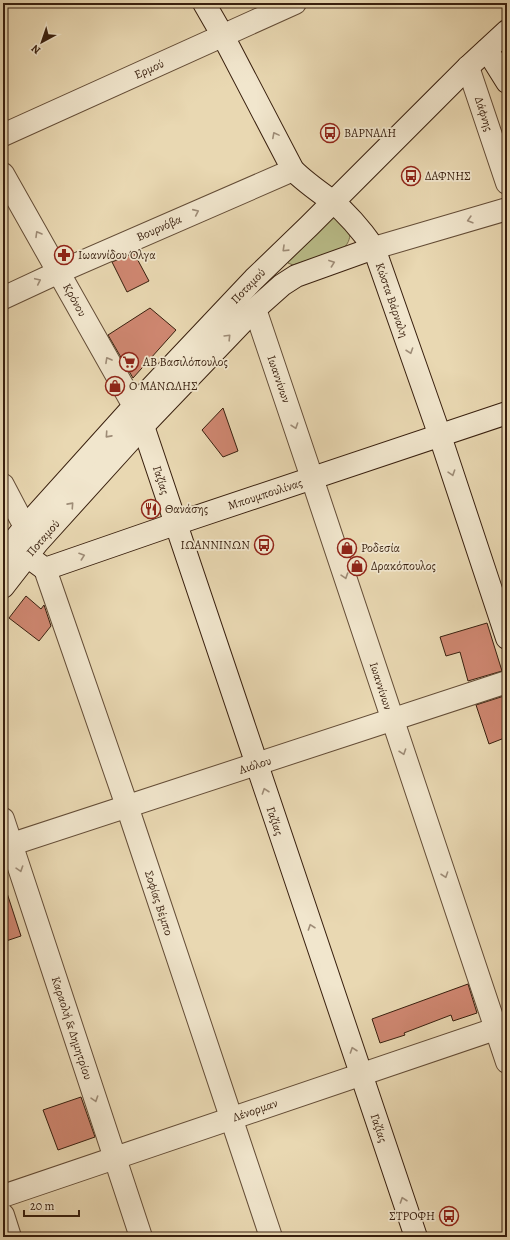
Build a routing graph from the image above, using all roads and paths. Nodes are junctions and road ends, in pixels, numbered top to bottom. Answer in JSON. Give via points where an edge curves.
{"nodes":[{"id":1,"x":204,"y":3,"type":"edge"},
{"id":2,"x":295,"y":3,"type":"edge"},
{"id":3,"x":507,"y":31,"type":"edge"},
{"id":4,"x":223,"y":36,"type":"junction"},
{"id":5,"x":487,"y":50,"type":"junction"},
{"id":6,"x":468,"y":67,"type":"junction"},
{"id":7,"x":507,"y":82,"type":"edge"},
{"id":8,"x":3,"y":135,"type":"edge"},
{"id":9,"x":293,"y":170,"type":"junction"},
{"id":10,"x":3,"y":174,"type":"edge"},
{"id":11,"x":507,"y":183,"type":"edge"},
{"id":12,"x":332,"y":202,"type":"junction"},
{"id":13,"x":507,"y":209,"type":"edge"},
{"id":14,"x":374,"y":248,"type":"junction"},
{"id":15,"x":59,"y":272,"type":"junction"},
{"id":16,"x":3,"y":298,"type":"edge"},
{"id":17,"x":255,"y":309,"type":"junction"},
{"id":18,"x":134,"y":406,"type":"junction"},
{"id":19,"x":507,"y":413,"type":"edge"},
{"id":20,"x":143,"y":426,"type":"junction"},
{"id":21,"x":440,"y":436,"type":"junction"},
{"id":22,"x":312,"y":478,"type":"junction"},
{"id":23,"x":3,"y":485,"type":"edge"},
{"id":24,"x":175,"y":524,"type":"junction"},
{"id":25,"x":25,"y":527,"type":"junction"},
{"id":26,"x":3,"y":554,"type":"edge"},
{"id":27,"x":27,"y":556,"type":"junction"},
{"id":28,"x":45,"y":569,"type":"junction"},
{"id":29,"x":3,"y":587,"type":"edge"},
{"id":30,"x":507,"y":638,"type":"edge"},
{"id":31,"x":507,"y":682,"type":"edge"},
{"id":32,"x":393,"y":720,"type":"junction"},
{"id":33,"x":256,"y":764,"type":"junction"},
{"id":34,"x":127,"y":806,"type":"junction"},
{"id":35,"x":3,"y":819,"type":"edge"},
{"id":36,"x":7,"y":846,"type":"edge"},
{"id":37,"x":502,"y":1027,"type":"edge"},
{"id":38,"x":507,"y":1062,"type":"edge"},
{"id":39,"x":361,"y":1075,"type":"junction"},
{"id":40,"x":231,"y":1118,"type":"junction"},
{"id":41,"x":115,"y":1158,"type":"junction"},
{"id":42,"x":3,"y":1196,"type":"edge"},
{"id":43,"x":3,"y":1215,"type":"edge"},
{"id":44,"x":10,"y":1237,"type":"edge"},
{"id":45,"x":141,"y":1237,"type":"edge"},
{"id":46,"x":270,"y":1237,"type":"edge"},
{"id":47,"x":416,"y":1237,"type":"edge"}],
"edges":[{"from":1,"to":4,"type":"street","name":"Κώστα Βάρναλη"},
{"from":2,"to":4,"type":"street","name":"Ερμού"},
{"from":3,"to":5,"type":"street","name":"Ποταμού"},
{"from":4,"to":8,"type":"street","name":"Ερμού"},
{"from":9,"to":4,"type":"street","name":"Κώστα Βάρναλη","one_way":true},
{"from":5,"to":6,"type":"street","name":"Ποταμού"},
{"from":5,"to":7,"type":"street"},
{"from":6,"to":11,"type":"street","name":"Δάφνης"},
{"from":6,"to":12,"type":"street","name":"Ποταμού"},
{"from":9,"to":12,"type":"street","name":"Κώστα Βάρναλη"},
{"from":15,"to":9,"type":"street","name":"Βουρνόβα","one_way":true},
{"from":15,"to":10,"type":"street","name":"Κρόνου","one_way":true},
{"from":12,"to":14,"type":"street","name":"Κώστα Βάρναλη","via":[[359,227]]},
{"from":12,"to":18,"type":"street","name":"Ποταμού","one_way":true,"via":[[254,278]]},
{"from":13,"to":14,"type":"street","one_way":true},
{"from":17,"to":14,"type":"street","name":"Ποταμού","one_way":true,"via":[[282,284],[296,276]]},
{"from":14,"to":21,"type":"street","name":"Κώστα Βάρναλη","one_way":true},
{"from":16,"to":15,"type":"street","name":"Βουρνόβα","one_way":true},
{"from":18,"to":15,"type":"street","name":"Κρόνου","one_way":true},
{"from":20,"to":17,"type":"street","name":"Ποταμού","one_way":true},
{"from":17,"to":22,"type":"street","name":"Ιωαννίνων","one_way":true},
{"from":18,"to":20,"type":"street","name":"Γαζίας"},
{"from":18,"to":25,"type":"street","name":"Ποταμού","one_way":true},
{"from":19,"to":21,"type":"street","name":"Μπουμπουλίνας"},
{"from":20,"to":24,"type":"street","name":"Γαζίας"},
{"from":27,"to":20,"type":"street","name":"Ποταμού","one_way":true},
{"from":21,"to":22,"type":"street","name":"Μπουμπουλίνας"},
{"from":21,"to":30,"type":"street","name":"Κώστα Βάρναλη","one_way":true},
{"from":22,"to":24,"type":"street","name":"Μπουμπουλίνας"},
{"from":22,"to":32,"type":"street","name":"Ιωαννίνων","one_way":true},
{"from":23,"to":25,"type":"street"},
{"from":28,"to":24,"type":"street","name":"Μπουμπουλίνας","one_way":true},
{"from":24,"to":33,"type":"street","name":"Γαζίας"},
{"from":25,"to":26,"type":"street","name":"Ποταμού"},
{"from":27,"to":28,"type":"street"},
{"from":27,"to":29,"type":"street","name":"Ποταμού"},
{"from":28,"to":34,"type":"street","name":"Σοφίας Βέμπο"},
{"from":31,"to":32,"type":"street","name":"Αιόλου"},
{"from":32,"to":33,"type":"street","name":"Αιόλου"},
{"from":32,"to":37,"type":"street","name":"Ιωαννίνων","one_way":true},
{"from":33,"to":34,"type":"street","name":"Αιόλου"},
{"from":39,"to":33,"type":"street","name":"Γαζίας","one_way":true},
{"from":34,"to":36,"type":"street","name":"Αιόλου"},
{"from":34,"to":40,"type":"street","name":"Σοφίας Βέμπο"},
{"from":35,"to":36,"type":"street","name":"Καραολή & Δημητρίου"},
{"from":36,"to":41,"type":"street","name":"Καραολή & Δημητρίου","one_way":true},
{"from":37,"to":38,"type":"street","name":"Ιωαννίνων"},
{"from":37,"to":39,"type":"street","name":"Λένορμαν"},
{"from":39,"to":40,"type":"street","name":"Λένορμαν"},
{"from":47,"to":39,"type":"street","name":"Γαζίας","one_way":true},
{"from":40,"to":41,"type":"street","name":"Λένορμαν"},
{"from":40,"to":46,"type":"street","name":"Σοφίας Βέμπο"},
{"from":41,"to":42,"type":"street","name":"Λένορμαν"},
{"from":41,"to":45,"type":"street","name":"Καραολή & Δημητρίου"},
{"from":43,"to":44,"type":"street"}]}
